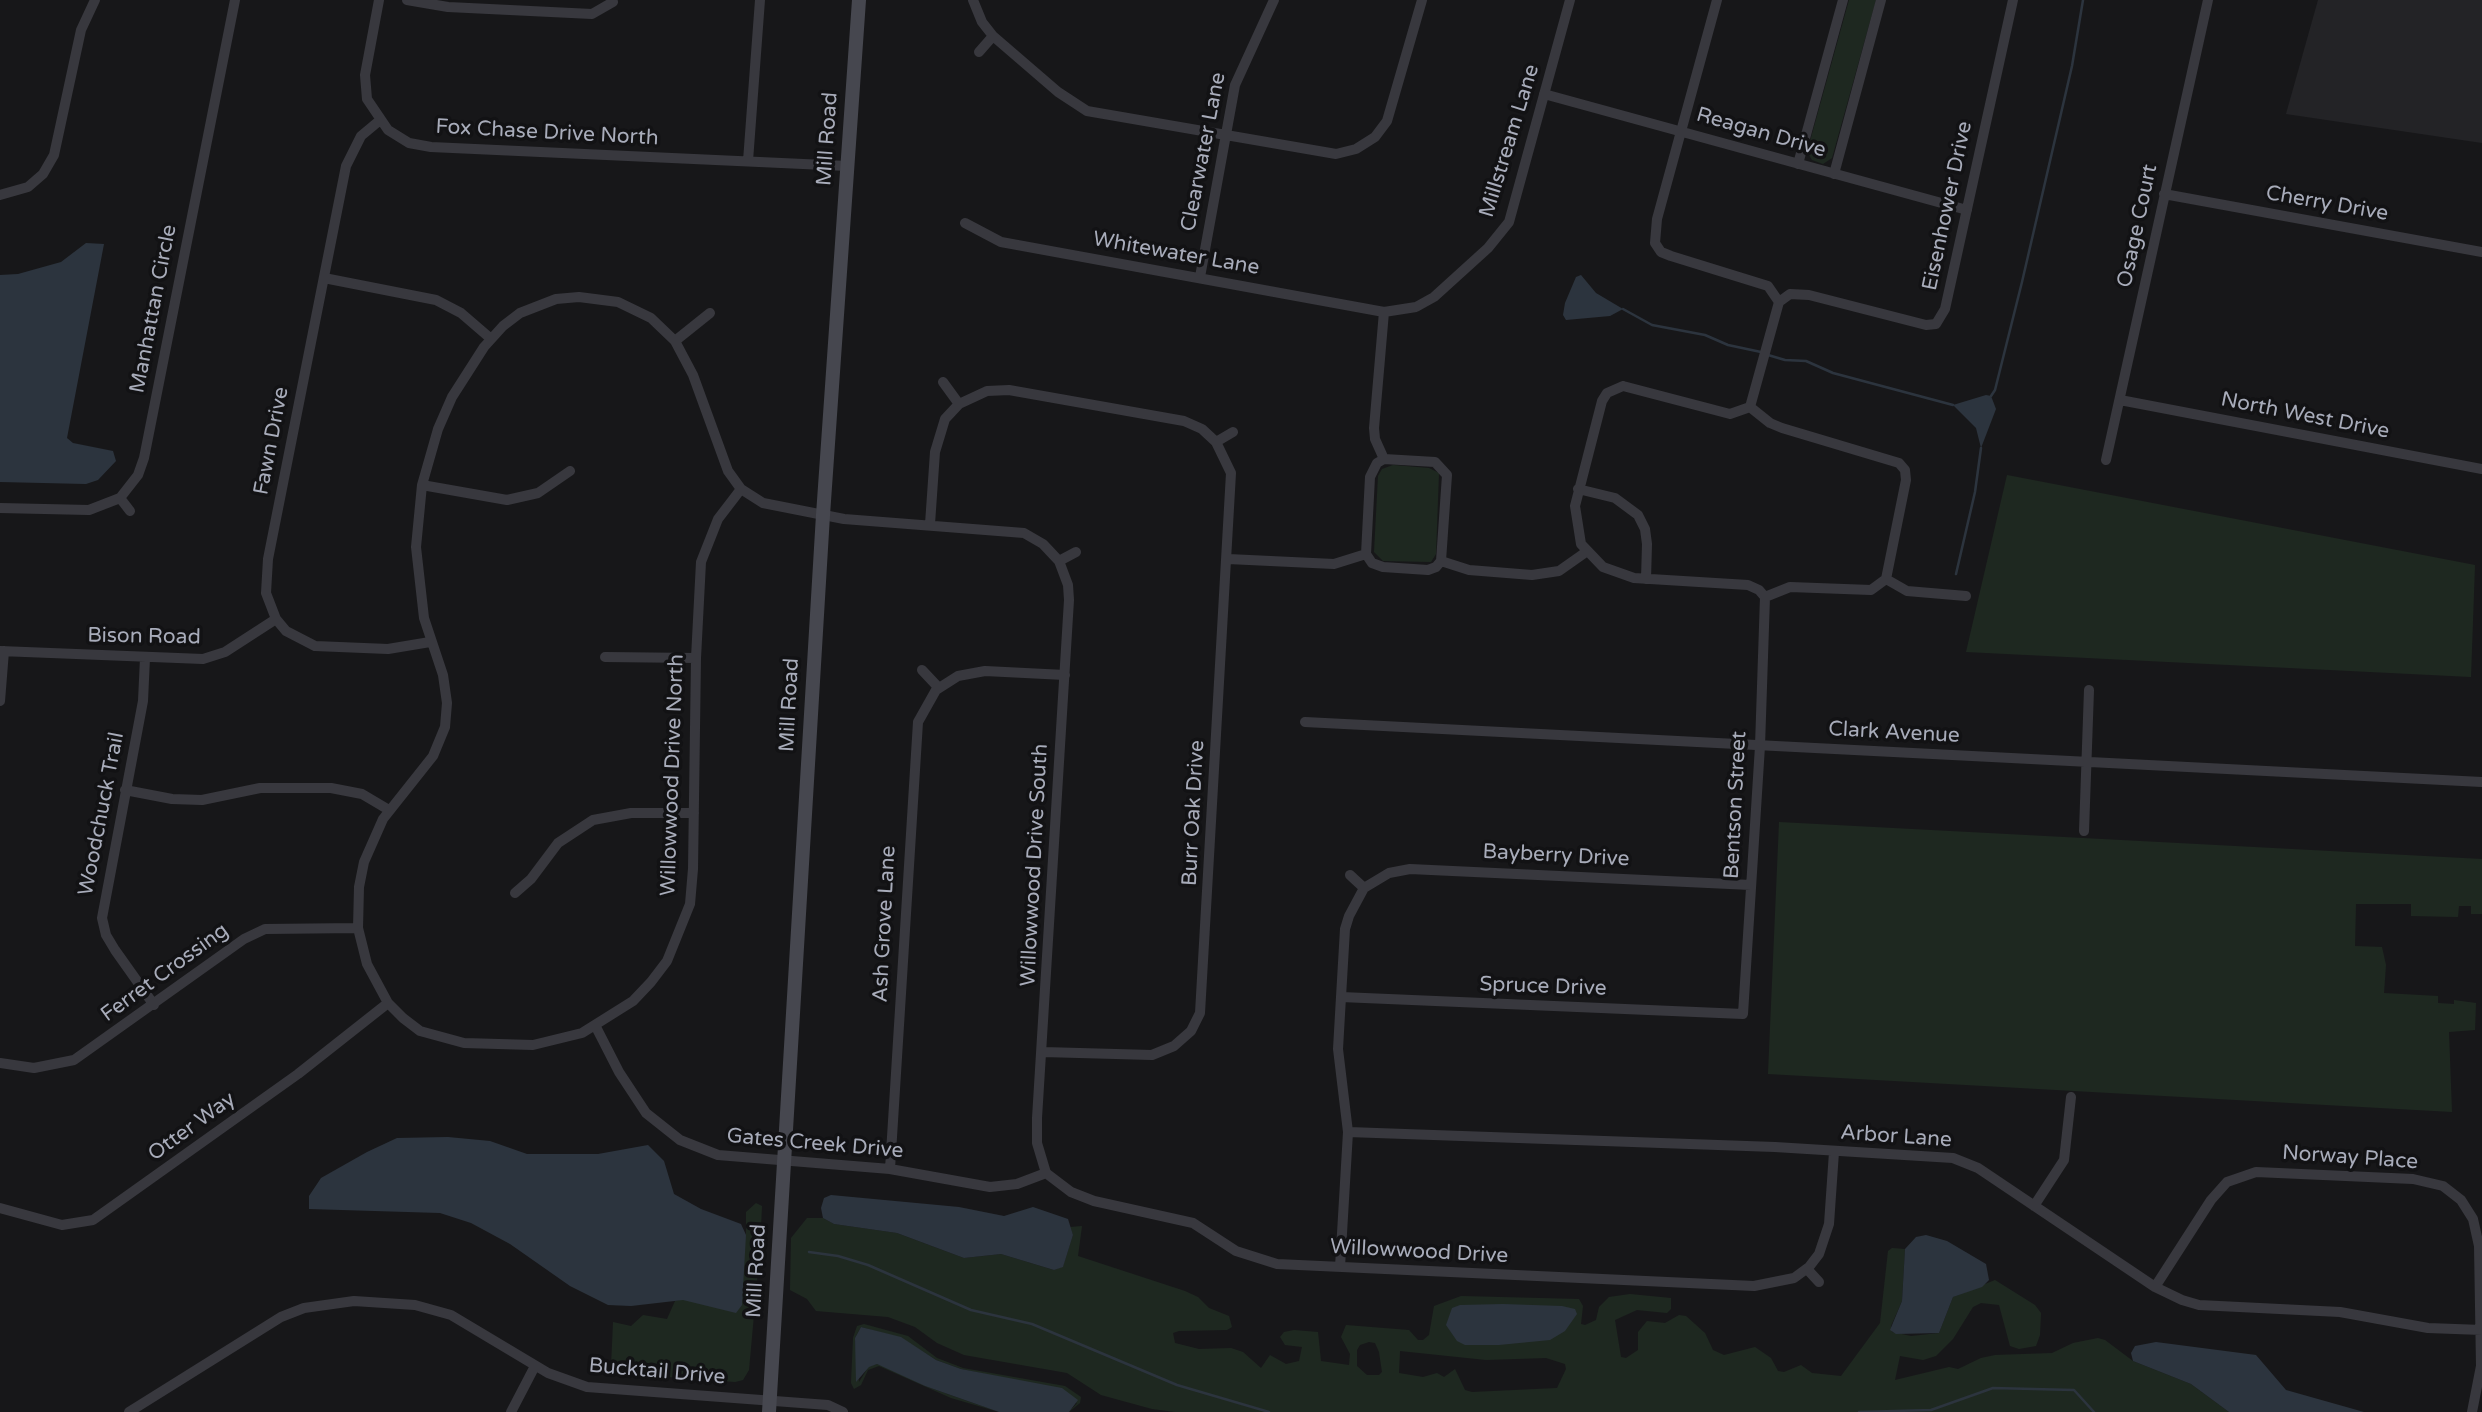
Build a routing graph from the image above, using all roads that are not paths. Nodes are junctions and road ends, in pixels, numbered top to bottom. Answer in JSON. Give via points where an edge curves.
{"nodes":[{"id":1,"x":96,"y":0,"type":"edge"},
{"id":2,"x":235,"y":0,"type":"edge"},
{"id":3,"x":379,"y":0,"type":"edge"},
{"id":4,"x":407,"y":0,"type":"edge"},
{"id":5,"x":760,"y":0,"type":"edge"},
{"id":6,"x":859,"y":0,"type":"edge"},
{"id":7,"x":973,"y":0,"type":"edge"},
{"id":8,"x":1274,"y":0,"type":"edge"},
{"id":9,"x":1422,"y":0,"type":"edge"},
{"id":10,"x":1570,"y":0,"type":"edge"},
{"id":11,"x":1717,"y":0,"type":"edge"},
{"id":12,"x":1843,"y":0,"type":"edge"},
{"id":13,"x":1881,"y":0,"type":"edge"},
{"id":14,"x":2013,"y":0,"type":"edge"},
{"id":15,"x":2208,"y":0,"type":"edge"},
{"id":16,"x":613,"y":2,"type":"dead end"},
{"id":17,"x":993,"y":36,"type":"junction"},
{"id":18,"x":979,"y":52,"type":"dead end"},
{"id":19,"x":1544,"y":94,"type":"junction"},
{"id":20,"x":379,"y":121,"type":"junction"},
{"id":21,"x":1681,"y":131,"type":"junction"},
{"id":22,"x":1225,"y":138,"type":"junction"},
{"id":23,"x":748,"y":161,"type":"junction"},
{"id":24,"x":1798,"y":164,"type":"junction"},
{"id":25,"x":847,"y":166,"type":"junction"},
{"id":26,"x":1834,"y":174,"type":"junction"},
{"id":27,"x":2164,"y":194,"type":"junction"},
{"id":28,"x":0,"y":195,"type":"edge"},
{"id":29,"x":1967,"y":210,"type":"junction"},
{"id":30,"x":965,"y":223,"type":"dead end"},
{"id":31,"x":2482,"y":252,"type":"edge"},
{"id":32,"x":1200,"y":277,"type":"junction"},
{"id":33,"x":324,"y":278,"type":"junction"},
{"id":34,"x":1779,"y":302,"type":"junction"},
{"id":35,"x":1384,"y":312,"type":"junction"},
{"id":36,"x":710,"y":313,"type":"dead end"},
{"id":37,"x":490,"y":338,"type":"junction"},
{"id":38,"x":675,"y":341,"type":"junction"},
{"id":39,"x":943,"y":382,"type":"dead end"},
{"id":40,"x":2120,"y":400,"type":"junction"},
{"id":41,"x":959,"y":404,"type":"junction"},
{"id":42,"x":1750,"y":407,"type":"junction"},
{"id":43,"x":1233,"y":432,"type":"dead end"},
{"id":44,"x":1216,"y":442,"type":"junction"},
{"id":45,"x":1384,"y":459,"type":"junction"},
{"id":46,"x":2106,"y":460,"type":"dead end"},
{"id":47,"x":2482,"y":469,"type":"edge"},
{"id":48,"x":570,"y":471,"type":"dead end"},
{"id":49,"x":422,"y":485,"type":"junction"},
{"id":50,"x":741,"y":489,"type":"junction"},
{"id":51,"x":1578,"y":489,"type":"junction"},
{"id":52,"x":120,"y":498,"type":"junction"},
{"id":53,"x":0,"y":508,"type":"edge"},
{"id":54,"x":130,"y":511,"type":"dead end"},
{"id":55,"x":823,"y":515,"type":"junction"},
{"id":56,"x":930,"y":524,"type":"junction"},
{"id":57,"x":1076,"y":552,"type":"dead end"},
{"id":58,"x":1586,"y":552,"type":"junction"},
{"id":59,"x":1366,"y":554,"type":"junction"},
{"id":60,"x":1228,"y":559,"type":"junction"},
{"id":61,"x":1059,"y":561,"type":"junction"},
{"id":62,"x":1441,"y":561,"type":"junction"},
{"id":63,"x":1646,"y":579,"type":"junction"},
{"id":64,"x":1886,"y":579,"type":"junction"},
{"id":65,"x":1966,"y":596,"type":"dead end"},
{"id":66,"x":1765,"y":597,"type":"junction"},
{"id":67,"x":276,"y":619,"type":"junction"},
{"id":68,"x":430,"y":642,"type":"junction"},
{"id":69,"x":2,"y":651,"type":"edge"},
{"id":70,"x":605,"y":657,"type":"dead end"},
{"id":71,"x":145,"y":658,"type":"junction"},
{"id":72,"x":696,"y":659,"type":"junction"},
{"id":73,"x":922,"y":670,"type":"dead end"},
{"id":74,"x":1065,"y":676,"type":"junction"},
{"id":75,"x":939,"y":687,"type":"junction"},
{"id":76,"x":2088,"y":690,"type":"dead end"},
{"id":77,"x":0,"y":701,"type":"edge"},
{"id":78,"x":1305,"y":722,"type":"dead end"},
{"id":79,"x":1760,"y":746,"type":"junction"},
{"id":80,"x":2086,"y":761,"type":"junction"},
{"id":81,"x":2482,"y":782,"type":"edge"},
{"id":82,"x":125,"y":790,"type":"junction"},
{"id":83,"x":389,"y":810,"type":"junction"},
{"id":84,"x":694,"y":813,"type":"junction"},
{"id":85,"x":2084,"y":831,"type":"dead end"},
{"id":86,"x":1350,"y":875,"type":"dead end"},
{"id":87,"x":1751,"y":885,"type":"junction"},
{"id":88,"x":1364,"y":888,"type":"junction"},
{"id":89,"x":514,"y":893,"type":"dead end"},
{"id":90,"x":358,"y":928,"type":"junction"},
{"id":91,"x":1341,"y":998,"type":"junction"},
{"id":92,"x":388,"y":1003,"type":"junction"},
{"id":93,"x":154,"y":1005,"type":"junction"},
{"id":94,"x":1742,"y":1014,"type":"joint"},
{"id":95,"x":596,"y":1027,"type":"junction"},
{"id":96,"x":1043,"y":1052,"type":"junction"},
{"id":97,"x":0,"y":1063,"type":"edge"},
{"id":98,"x":2071,"y":1097,"type":"dead end"},
{"id":99,"x":1349,"y":1132,"type":"junction"},
{"id":100,"x":1835,"y":1152,"type":"junction"},
{"id":101,"x":783,"y":1162,"type":"junction"},
{"id":102,"x":890,"y":1169,"type":"junction"},
{"id":103,"x":1046,"y":1173,"type":"junction"},
{"id":104,"x":2034,"y":1206,"type":"junction"},
{"id":105,"x":0,"y":1208,"type":"edge"},
{"id":106,"x":1340,"y":1267,"type":"junction"},
{"id":107,"x":1807,"y":1269,"type":"junction"},
{"id":108,"x":1819,"y":1282,"type":"dead end"},
{"id":109,"x":2155,"y":1287,"type":"junction"},
{"id":110,"x":2481,"y":1330,"type":"edge"},
{"id":111,"x":535,"y":1366,"type":"junction"},
{"id":112,"x":769,"y":1407,"type":"edge"},
{"id":113,"x":134,"y":1411,"type":"edge"},
{"id":114,"x":511,"y":1412,"type":"edge"},
{"id":115,"x":843,"y":1412,"type":"edge"},
{"id":116,"x":2472,"y":1412,"type":"edge"}],
"edges":[{"from":1,"to":28,"type":"street","via":[[81,30],[54,155],[28,187]]},
{"from":2,"to":52,"type":"street","name":"Manhattan Circle","via":[[144,458],[138,475]]},
{"from":3,"to":20,"type":"street","via":[[365,84]]},
{"from":4,"to":16,"type":"street","via":[[448,7],[592,14]]},
{"from":5,"to":23,"type":"street"},
{"from":6,"to":25,"type":"street","name":"Mill Road"},
{"from":7,"to":17,"type":"street"},
{"from":8,"to":22,"type":"street","name":"Clearwater Lane","via":[[1241,67]]},
{"from":9,"to":22,"type":"street","via":[[1394,101],[1375,137],[1336,154]]},
{"from":10,"to":19,"type":"street","name":"Millstream Lane"},
{"from":11,"to":21,"type":"street"},
{"from":12,"to":24,"type":"street"},
{"from":13,"to":26,"type":"street"},
{"from":14,"to":29,"type":"street","name":"Eisenhower Drive"},
{"from":15,"to":27,"type":"street","name":"Osage Court"},
{"from":17,"to":18,"type":"street"},
{"from":17,"to":22,"type":"street","via":[[1087,111]]},
{"from":19,"to":21,"type":"street","name":"Reagan Drive"},
{"from":19,"to":35,"type":"street","name":"Millstream Lane","via":[[1509,222],[1499,237],[1433,297],[1416,307]]},
{"from":20,"to":23,"type":"street","name":"Fox Chase Drive North","via":[[402,141],[424,146]]},
{"from":20,"to":33,"type":"street","name":"Fawn Drive","via":[[361,136],[346,166]]},
{"from":21,"to":24,"type":"street","name":"Reagan Drive"},
{"from":21,"to":34,"type":"street","via":[[1655,223],[1655,243],[1671,256],[1769,286]]},
{"from":22,"to":32,"type":"street","name":"Clearwater Lane"},
{"from":23,"to":25,"type":"street","name":"Fox Chase Drive North"},
{"from":24,"to":26,"type":"street","name":"Reagan Drive"},
{"from":25,"to":55,"type":"street","name":"Mill Road"},
{"from":26,"to":29,"type":"street","name":"Reagan Drive"},
{"from":27,"to":31,"type":"street","name":"Cherry Drive"},
{"from":27,"to":40,"type":"street","name":"Osage Court"},
{"from":29,"to":34,"type":"street","name":"Eisenhower Drive","via":[[1945,309],[1936,324],[1915,323],[1809,295],[1790,294]]},
{"from":30,"to":32,"type":"street","name":"Whitewater Lane","via":[[1001,242]]},
{"from":32,"to":35,"type":"street","name":"Whitewater Lane"},
{"from":33,"to":37,"type":"street","via":[[442,302]]},
{"from":33,"to":67,"type":"street","name":"Fawn Drive","via":[[265,576]]},
{"from":34,"to":42,"type":"street"},
{"from":35,"to":45,"type":"street","via":[[1374,428]]},
{"from":36,"to":38,"type":"street"},
{"from":37,"to":38,"type":"street","name":"Willowwood Drive North","via":[[538,304],[579,297],[618,302],[637,310]]},
{"from":37,"to":49,"type":"street","name":"Willowwood Drive North","via":[[452,397]]},
{"from":38,"to":50,"type":"street","name":"Willowwood Drive North","via":[[694,375],[728,471]]},
{"from":39,"to":41,"type":"street"},
{"from":40,"to":46,"type":"street","name":"Osage Court"},
{"from":40,"to":47,"type":"street","name":"North West Drive"},
{"from":41,"to":44,"type":"street","via":[[987,391],[1009,390],[1184,421]]},
{"from":41,"to":56,"type":"street","via":[[945,419],[937,438]]},
{"from":42,"to":51,"type":"street","via":[[1730,414],[1615,387],[1602,401]]},
{"from":42,"to":64,"type":"street","via":[[1770,424],[1899,463],[1905,470]]},
{"from":43,"to":44,"type":"street"},
{"from":44,"to":60,"type":"street","name":"Burr Oak Drive","via":[[1228,462],[1232,482]]},
{"from":45,"to":59,"type":"street","via":[[1370,477]]},
{"from":45,"to":62,"type":"street","via":[[1435,462],[1447,475]]},
{"from":48,"to":49,"type":"street","via":[[538,492],[507,500]]},
{"from":49,"to":68,"type":"street","name":"Willowwood Drive North","via":[[416,547]]},
{"from":50,"to":55,"type":"street","via":[[775,508]]},
{"from":50,"to":72,"type":"street","name":"Willowwood Drive North","via":[[718,519],[701,562]]},
{"from":51,"to":58,"type":"street","via":[[1575,521]]},
{"from":51,"to":63,"type":"street","via":[[1615,498],[1638,515],[1647,544]]},
{"from":52,"to":53,"type":"street","via":[[89,510]]},
{"from":52,"to":54,"type":"street"},
{"from":55,"to":56,"type":"street"},
{"from":55,"to":101,"type":"street","name":"Mill Road"},
{"from":56,"to":61,"type":"street","via":[[1024,533],[1044,544]]},
{"from":57,"to":61,"type":"street"},
{"from":58,"to":62,"type":"street","via":[[1546,575],[1482,572]]},
{"from":58,"to":63,"type":"street","via":[[1618,575]]},
{"from":59,"to":60,"type":"street","via":[[1334,564]]},
{"from":59,"to":62,"type":"street","via":[[1383,568],[1428,570]]},
{"from":60,"to":96,"type":"street","name":"Burr Oak Drive","via":[[1200,1013],[1191,1031],[1174,1046],[1152,1055]]},
{"from":61,"to":74,"type":"street","name":"Willowwood Drive South","via":[[1069,600]]},
{"from":63,"to":66,"type":"street","via":[[1748,585]]},
{"from":64,"to":65,"type":"street","via":[[1907,591]]},
{"from":64,"to":66,"type":"street","via":[[1871,590],[1790,587]]},
{"from":66,"to":79,"type":"street","name":"Bentson Street"},
{"from":67,"to":68,"type":"street","via":[[286,631],[315,646],[388,649]]},
{"from":67,"to":71,"type":"street","name":"Bison Road","via":[[215,656]]},
{"from":68,"to":83,"type":"street","name":"Willowwood Drive North","via":[[443,675],[445,727],[433,756]]},
{"from":69,"to":71,"type":"street","name":"Bison Road"},
{"from":69,"to":77,"type":"street"},
{"from":70,"to":72,"type":"street"},
{"from":71,"to":82,"type":"street","name":"Woodchuck Trail","via":[[143,701]]},
{"from":72,"to":84,"type":"street","name":"Willowwood Drive North"},
{"from":73,"to":75,"type":"street"},
{"from":74,"to":75,"type":"street","via":[[973,672]]},
{"from":74,"to":96,"type":"street","name":"Willowwood Drive South"},
{"from":75,"to":102,"type":"street","name":"Ash Grove Lane","via":[[926,702],[916,732]]},
{"from":76,"to":80,"type":"street"},
{"from":78,"to":79,"type":"street","name":"Clark Avenue"},
{"from":79,"to":80,"type":"street","name":"Clark Avenue"},
{"from":79,"to":87,"type":"street","name":"Bentson Street"},
{"from":80,"to":81,"type":"street","name":"Clark Avenue"},
{"from":80,"to":85,"type":"street"},
{"from":82,"to":83,"type":"street","via":[[202,800],[260,788],[331,788],[362,794]]},
{"from":82,"to":93,"type":"street","name":"Woodchuck Trail","via":[[103,918],[106,935]]},
{"from":83,"to":90,"type":"street","name":"Willowwood Drive North","via":[[364,862]]},
{"from":84,"to":89,"type":"street","via":[[631,813],[593,820],[558,842],[531,879]]},
{"from":84,"to":95,"type":"street","name":"Willowwood Drive North","via":[[691,897],[679,935],[651,982]]},
{"from":86,"to":88,"type":"street"},
{"from":87,"to":88,"type":"street","name":"Bayberry Drive","via":[[1410,869],[1389,873]]},
{"from":87,"to":94,"type":"street","name":"Bentson Street"},
{"from":88,"to":91,"type":"street","via":[[1346,929]]},
{"from":90,"to":92,"type":"street","name":"Willowwood Drive North","via":[[367,964]]},
{"from":90,"to":93,"type":"street","name":"Ferret Crossing","via":[[265,929],[244,939]]},
{"from":91,"to":94,"type":"street","name":"Spruce Drive"},
{"from":91,"to":99,"type":"street","via":[[1338,1049]]},
{"from":92,"to":95,"type":"street","name":"Willowwood Drive North","via":[[420,1031],[464,1043],[533,1045]]},
{"from":92,"to":105,"type":"street","name":"Otter Way","via":[[298,1074],[93,1220],[62,1225]]},
{"from":93,"to":97,"type":"street","name":"Ferret Crossing","via":[[74,1060],[34,1068]]},
{"from":95,"to":101,"type":"street","name":"Gates Creek Drive","via":[[631,1094],[664,1130],[718,1155]]},
{"from":96,"to":103,"type":"street","name":"Willowwood Drive South","via":[[1037,1129]]},
{"from":98,"to":104,"type":"street","via":[[2064,1160]]},
{"from":99,"to":100,"type":"street","name":"Arbor Lane"},
{"from":99,"to":106,"type":"street"},
{"from":100,"to":104,"type":"street","name":"Arbor Lane","via":[[1952,1158],[1978,1168]]},
{"from":100,"to":107,"type":"street","via":[[1829,1224],[1819,1254]]},
{"from":101,"to":102,"type":"street","name":"Gates Creek Drive"},
{"from":101,"to":112,"type":"street","name":"Mill Road"},
{"from":102,"to":103,"type":"street","name":"Gates Creek Drive","via":[[1000,1187]]},
{"from":103,"to":106,"type":"street","name":"Willowwood Drive","via":[[1071,1192],[1094,1201],[1193,1223],[1250,1257],[1277,1264]]},
{"from":104,"to":109,"type":"street","name":"Arbor Lane"},
{"from":106,"to":107,"type":"street","name":"Willowwood Drive","via":[[1754,1286],[1782,1282]]},
{"from":107,"to":108,"type":"street"},
{"from":109,"to":110,"type":"street","name":"Arbor Lane","via":[[2199,1305],[2331,1311],[2415,1326]]},
{"from":109,"to":110,"type":"street","name":"Norway Place","via":[[2227,1182],[2256,1172],[2413,1179],[2443,1186],[2461,1200],[2473,1219],[2479,1246]]},
{"from":110,"to":116,"type":"street","name":"Norway Place","via":[[2481,1366]]},
{"from":111,"to":112,"type":"street","name":"Bucktail Drive","via":[[565,1381],[610,1391]]},
{"from":111,"to":113,"type":"street","name":"Bucktail Drive","via":[[465,1321],[433,1308],[329,1302],[281,1317]]},
{"from":111,"to":114,"type":"street"},
{"from":112,"to":115,"type":"street","name":"Bucktail Drive","via":[[828,1405]]}]}
